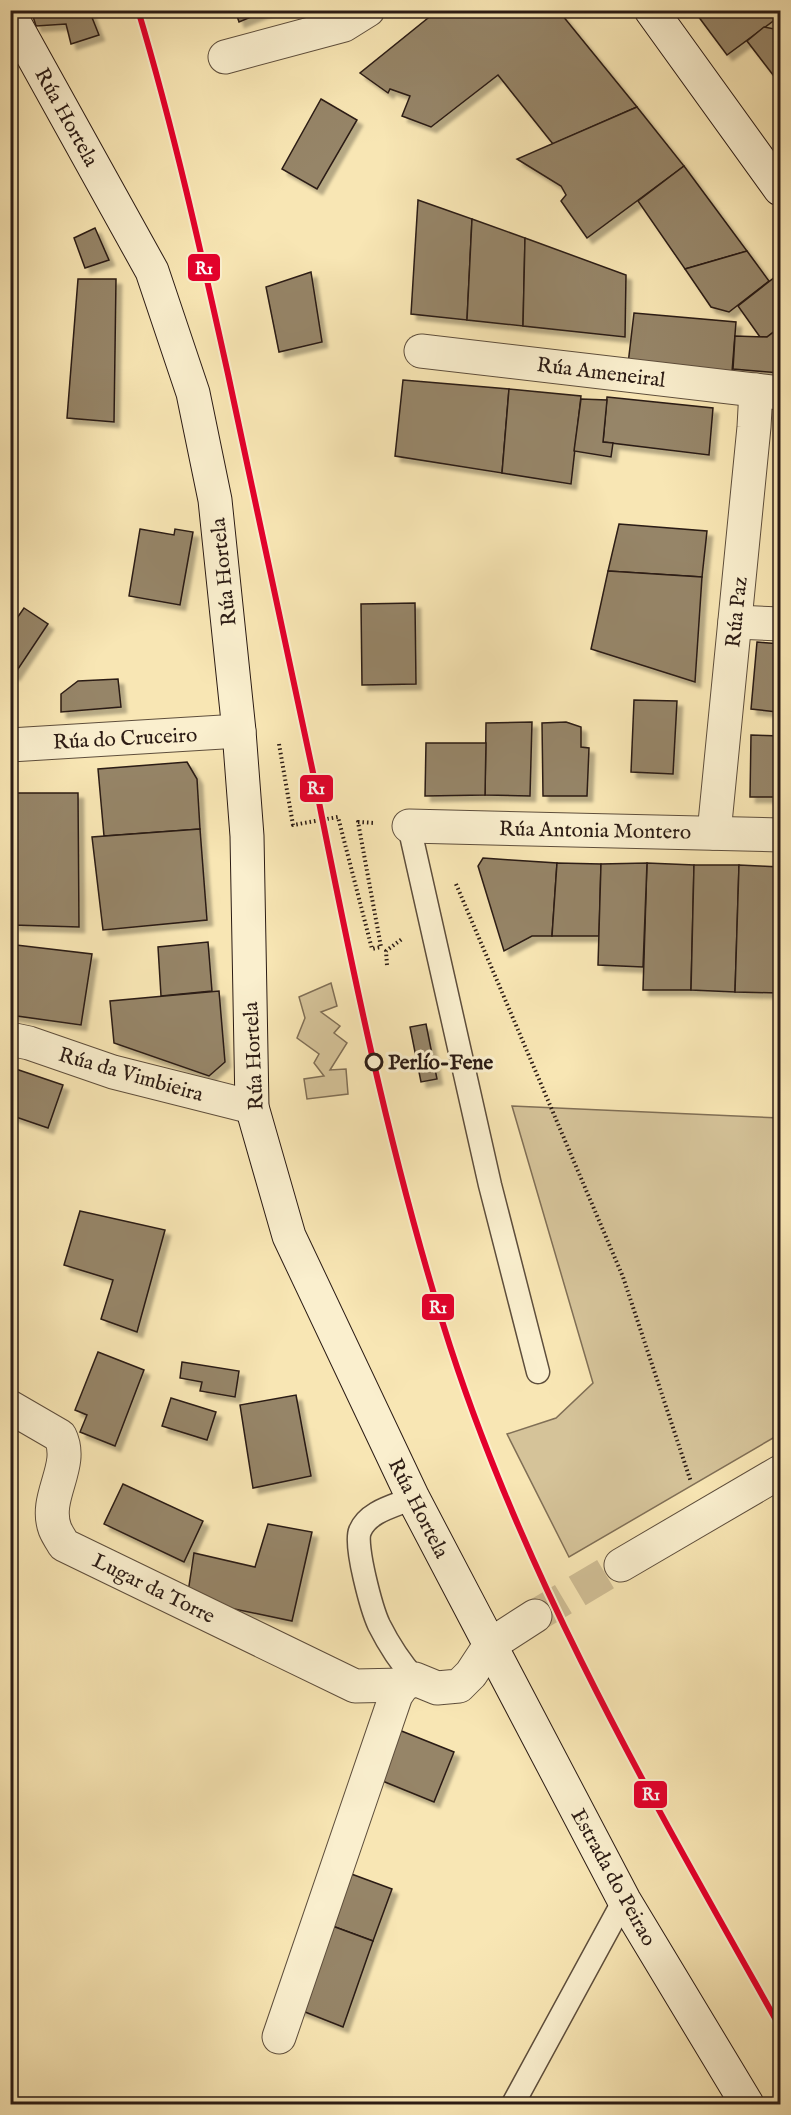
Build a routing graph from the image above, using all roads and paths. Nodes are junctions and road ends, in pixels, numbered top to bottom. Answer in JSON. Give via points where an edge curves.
{"nodes":[{"id":1,"x":368,"y":10,"type":"edge"},
{"id":2,"x":651,"y":10,"type":"edge"},
{"id":3,"x":10,"y":15,"type":"edge"},
{"id":4,"x":225,"y":57,"type":"dead end"},
{"id":5,"x":780,"y":189,"type":"edge"},
{"id":6,"x":421,"y":351,"type":"dead end"},
{"id":7,"x":768,"y":392,"type":"edge"},
{"id":8,"x":735,"y":622,"type":"junction"},
{"id":9,"x":780,"y":624,"type":"edge"},
{"id":10,"x":239,"y":731,"type":"junction"},
{"id":11,"x":279,"y":743,"type":"dead end"},
{"id":12,"x":10,"y":745,"type":"edge"},
{"id":13,"x":358,"y":822,"type":"dead end"},
{"id":14,"x":409,"y":826,"type":"joint"},
{"id":15,"x":714,"y":833,"type":"junction"},
{"id":16,"x":780,"y":834,"type":"edge"},
{"id":17,"x":453,"y":876,"type":"dead end"},
{"id":18,"x":10,"y":1039,"type":"edge"},
{"id":19,"x":252,"y":1107,"type":"junction"},
{"id":20,"x":537,"y":1372,"type":"dead end"},
{"id":21,"x":10,"y":1407,"type":"edge"},
{"id":22,"x":780,"y":1472,"type":"edge"},
{"id":23,"x":413,"y":1498,"type":"junction"},
{"id":24,"x":703,"y":1518,"type":"junction"},
{"id":25,"x":621,"y":1565,"type":"tunnel mouth"},
{"id":26,"x":535,"y":1616,"type":"tunnel mouth"},
{"id":27,"x":490,"y":1645,"type":"junction"},
{"id":28,"x":409,"y":1682,"type":"junction"},
{"id":29,"x":624,"y":1900,"type":"junction"},
{"id":30,"x":279,"y":2037,"type":"dead end"},
{"id":31,"x":513,"y":2104,"type":"edge"},
{"id":32,"x":747,"y":2104,"type":"edge"}],
"edges":[{"from":1,"to":4,"type":"street","via":[[344,25]]},
{"from":2,"to":5,"type":"street"},
{"from":3,"to":10,"type":"street","name":"Rúa Hortela","via":[[152,271],[193,393],[215,500]]},
{"from":6,"to":7,"type":"street","name":"Rúa Ameneiral"},
{"from":7,"to":8,"type":"street","name":"Rúa Paz"},
{"from":8,"to":9,"type":"street"},
{"from":8,"to":15,"type":"street","name":"Rúa Paz"},
{"from":10,"to":12,"type":"street","name":"Rúa do Cruceiro"},
{"from":10,"to":19,"type":"street","name":"Rúa Hortela","via":[[247,836]]},
{"from":11,"to":13,"type":"path","via":[[293,825],[338,817],[372,950],[381,947]]},
{"from":14,"to":15,"type":"street","name":"Rúa Antonia Montero"},
{"from":14,"to":20,"type":"lane"},
{"from":15,"to":16,"type":"street","name":"Rúa Antonia Montero"},
{"from":17,"to":24,"type":"path","via":[[623,1277]]},
{"from":18,"to":19,"type":"street","name":"Rúa da Vimbieira","via":[[113,1072]]},
{"from":19,"to":23,"type":"street","name":"Rúa Hortela","via":[[289,1236]]},
{"from":21,"to":28,"type":"street","name":"Lugar da Torre","via":[[60,1436],[64,1444],[66,1454],[52,1506],[54,1528],[64,1545],[355,1686]]},
{"from":22,"to":24,"type":"street"},
{"from":23,"to":27,"type":"street","name":"Rúa Hortela"},
{"from":23,"to":28,"type":"lane","via":[[370,1517],[359,1532],[358,1551],[378,1622]]},
{"from":24,"to":25,"type":"street"},
{"from":26,"to":27,"type":"street"},
{"from":27,"to":28,"type":"street","via":[[459,1686],[437,1688]]},
{"from":27,"to":29,"type":"street","name":"Estrada do Peirao"},
{"from":28,"to":30,"type":"street","via":[[396,1695]]},
{"from":29,"to":31,"type":"lane"},
{"from":29,"to":32,"type":"street","name":"Estrada do Peirao"}]}
